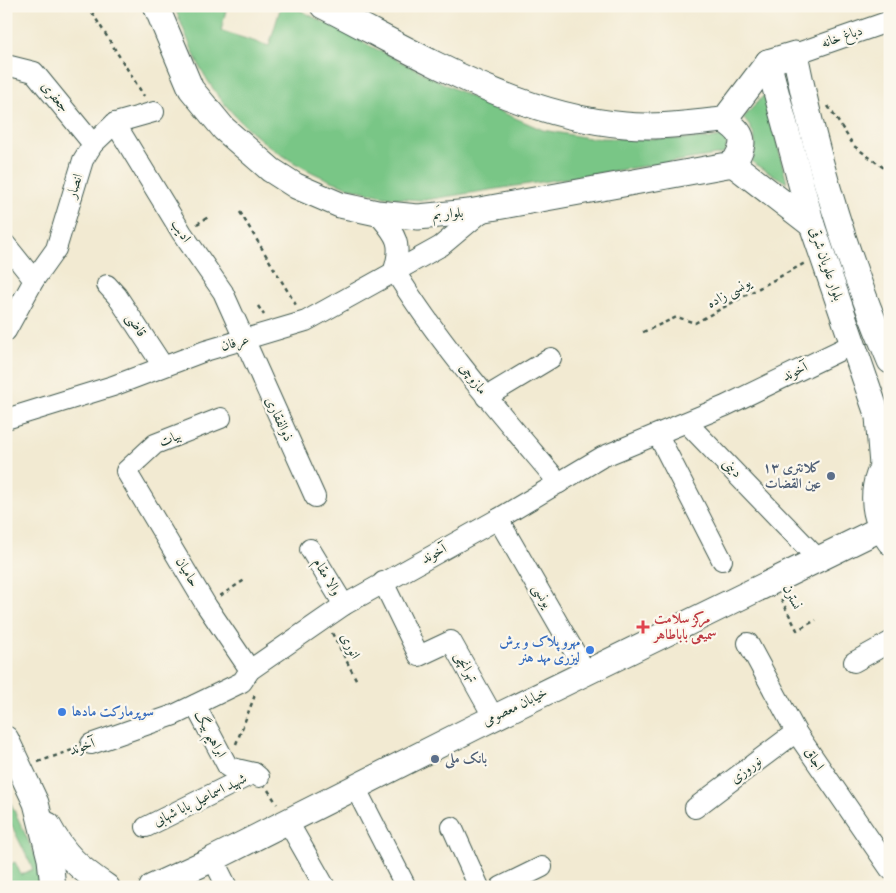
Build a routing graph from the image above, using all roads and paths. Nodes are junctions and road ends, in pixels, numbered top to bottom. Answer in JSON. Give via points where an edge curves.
{"nodes":[{"id":1,"x":88,"y":6,"type":"edge"},
{"id":2,"x":156,"y":6,"type":"edge"},
{"id":3,"x":323,"y":6,"type":"edge"},
{"id":4,"x":890,"y":21,"type":"edge"},
{"id":5,"x":795,"y":54,"type":"junction"},
{"id":6,"x":768,"y":62,"type":"junction"},
{"id":7,"x":6,"y":68,"type":"edge"},
{"id":8,"x":154,"y":112,"type":"joint"},
{"id":9,"x":724,"y":120,"type":"junction"},
{"id":10,"x":116,"y":123,"type":"junction"},
{"id":11,"x":93,"y":144,"type":"junction"},
{"id":12,"x":854,"y":146,"type":"dead end"},
{"id":13,"x":733,"y":164,"type":"junction"},
{"id":14,"x":890,"y":178,"type":"edge"},
{"id":15,"x":484,"y":210,"type":"junction"},
{"id":16,"x":240,"y":212,"type":"dead end"},
{"id":17,"x":377,"y":213,"type":"junction"},
{"id":18,"x":812,"y":226,"type":"junction"},
{"id":19,"x":6,"y":245,"type":"edge"},
{"id":20,"x":822,"y":254,"type":"junction"},
{"id":21,"x":394,"y":270,"type":"junction"},
{"id":22,"x":34,"y":280,"type":"junction"},
{"id":23,"x":107,"y":285,"type":"dead end"},
{"id":24,"x":306,"y":321,"type":"junction"},
{"id":25,"x":882,"y":322,"type":"edge"},
{"id":26,"x":6,"y":331,"type":"edge"},
{"id":27,"x":643,"y":332,"type":"dead end"},
{"id":28,"x":243,"y":340,"type":"junction"},
{"id":29,"x":853,"y":344,"type":"junction"},
{"id":30,"x":551,"y":358,"type":"dead end"},
{"id":31,"x":890,"y":361,"type":"edge"},
{"id":32,"x":163,"y":366,"type":"junction"},
{"id":33,"x":486,"y":397,"type":"junction"},
{"id":34,"x":221,"y":418,"type":"dead end"},
{"id":35,"x":6,"y":420,"type":"edge"},
{"id":36,"x":687,"y":423,"type":"junction"},
{"id":37,"x":658,"y":435,"type":"junction"},
{"id":38,"x":886,"y":460,"type":"edge"},
{"id":39,"x":126,"y":471,"type":"joint"},
{"id":40,"x":559,"y":482,"type":"junction"},
{"id":41,"x":316,"y":497,"type":"dead end"},
{"id":42,"x":498,"y":519,"type":"junction"},
{"id":43,"x":885,"y":535,"type":"edge"},
{"id":44,"x":310,"y":549,"type":"dead end"},
{"id":45,"x":817,"y":558,"type":"junction"},
{"id":46,"x":722,"y":560,"type":"dead end"},
{"id":47,"x":246,"y":579,"type":"dead end"},
{"id":48,"x":773,"y":581,"type":"junction"},
{"id":49,"x":383,"y":582,"type":"junction"},
{"id":50,"x":206,"y":605,"type":"junction"},
{"id":51,"x":344,"y":606,"type":"junction"},
{"id":52,"x":325,"y":620,"type":"junction"},
{"id":53,"x":816,"y":620,"type":"dead end"},
{"id":54,"x":890,"y":642,"type":"edge"},
{"id":55,"x":748,"y":643,"type":"dead end"},
{"id":56,"x":854,"y":662,"type":"dead end"},
{"id":57,"x":586,"y":672,"type":"junction"},
{"id":58,"x":254,"y":678,"type":"junction"},
{"id":59,"x":356,"y":680,"type":"dead end"},
{"id":60,"x":195,"y":705,"type":"junction"},
{"id":61,"x":494,"y":718,"type":"junction"},
{"id":62,"x":796,"y":732,"type":"junction"},
{"id":63,"x":6,"y":739,"type":"edge"},
{"id":64,"x":91,"y":744,"type":"joint"},
{"id":65,"x":228,"y":766,"type":"junction"},
{"id":66,"x":21,"y":768,"type":"junction"},
{"id":67,"x":259,"y":778,"type":"junction"},
{"id":68,"x":355,"y":787,"type":"junction"},
{"id":69,"x":36,"y":803,"type":"junction"},
{"id":70,"x":695,"y":808,"type":"dead end"},
{"id":71,"x":288,"y":822,"type":"junction"},
{"id":72,"x":146,"y":827,"type":"dead end"},
{"id":73,"x":452,"y":827,"type":"dead end"},
{"id":74,"x":213,"y":859,"type":"junction"},
{"id":75,"x":542,"y":867,"type":"dead end"},
{"id":76,"x":890,"y":869,"type":"edge"},
{"id":77,"x":53,"y":887,"type":"edge"},
{"id":78,"x":107,"y":887,"type":"edge"},
{"id":79,"x":152,"y":887,"type":"edge"},
{"id":80,"x":227,"y":887,"type":"edge"},
{"id":81,"x":325,"y":887,"type":"edge"},
{"id":82,"x":406,"y":887,"type":"edge"},
{"id":83,"x":479,"y":887,"type":"edge"},
{"id":84,"x":501,"y":887,"type":"edge"}],
"edges":[{"from":1,"to":8,"type":"path"},
{"from":2,"to":17,"type":"main road","name":"بلوار بَم","via":[[191,89],[224,129],[270,170],[296,186],[340,205]]},
{"from":3,"to":9,"type":"main road","via":[[484,88],[542,110],[627,126],[668,126]]},
{"from":4,"to":5,"type":"street","name":"دباغ خانه"},
{"from":5,"to":6,"type":"main road"},
{"from":5,"to":25,"type":"main road","name":"بلوار علویان شرقی","via":[[838,218]]},
{"from":6,"to":9,"type":"main road"},
{"from":6,"to":18,"type":"main road","name":"بلوار علویان شرقی"},
{"from":7,"to":11,"type":"street","name":"جعفری","via":[[10,66],[34,72]]},
{"from":8,"to":10,"type":"street","name":"انصار"},
{"from":9,"to":13,"type":"main road","via":[[742,136],[741,150]]},
{"from":10,"to":11,"type":"street","name":"انصار"},
{"from":10,"to":28,"type":"street","name":"ادیب","via":[[182,233],[223,292]]},
{"from":11,"to":22,"type":"street","name":"انصار","via":[[83,160],[56,249]]},
{"from":12,"to":14,"type":"path","via":[[884,168]]},
{"from":13,"to":15,"type":"main road","name":"بلوار بَم"},
{"from":13,"to":18,"type":"main road"},
{"from":15,"to":17,"type":"main road","name":"بلوار بَم","via":[[418,217]]},
{"from":15,"to":21,"type":"street","name":"عرفان","via":[[441,246]]},
{"from":16,"to":24,"type":"path"},
{"from":17,"to":21,"type":"street","via":[[396,236],[399,255]]},
{"from":18,"to":20,"type":"main road","name":"بلوار علویان شرقی"},
{"from":19,"to":22,"type":"street"},
{"from":20,"to":27,"type":"path","name":"یونسی زاده","via":[[695,323],[678,317]]},
{"from":20,"to":29,"type":"main road","name":"بلوار علویان شرقی"},
{"from":21,"to":24,"type":"street","name":"عرفان"},
{"from":21,"to":33,"type":"street","name":"مازوچی","via":[[418,308]]},
{"from":22,"to":26,"type":"street","name":"انصار"},
{"from":23,"to":32,"type":"street","name":"قاضی"},
{"from":24,"to":28,"type":"street","name":"عرفان"},
{"from":25,"to":31,"type":"main road","name":"بلوار علویان شرقی"},
{"from":28,"to":32,"type":"street","name":"عرفان"},
{"from":28,"to":41,"type":"street","name":"ذوالفقاری"},
{"from":29,"to":36,"type":"street","name":"آخوند"},
{"from":29,"to":38,"type":"main road","name":"بلوار علویان شرقی","via":[[878,417]]},
{"from":30,"to":33,"type":"street"},
{"from":32,"to":35,"type":"street","name":"عرفان","via":[[113,386]]},
{"from":33,"to":40,"type":"street","name":"مازوچی"},
{"from":34,"to":39,"type":"street","name":"بیات","via":[[155,444]]},
{"from":36,"to":37,"type":"street","name":"آخوند"},
{"from":36,"to":45,"type":"street","name":"دینی"},
{"from":37,"to":40,"type":"street","name":"آخوند","via":[[602,457]]},
{"from":37,"to":46,"type":"street"},
{"from":38,"to":43,"type":"main road","via":[[875,484],[874,505]]},
{"from":39,"to":50,"type":"street","name":"حامیان"},
{"from":40,"to":42,"type":"street","name":"آخوند"},
{"from":42,"to":49,"type":"street","name":"آخوند"},
{"from":42,"to":57,"type":"street","name":"یونسی"},
{"from":43,"to":45,"type":"main road","name":"خیابان معصومی"},
{"from":44,"to":51,"type":"street","name":"والا مقام"},
{"from":45,"to":48,"type":"main road","name":"خیابان معصومی"},
{"from":47,"to":50,"type":"path"},
{"from":48,"to":53,"type":"path","name":"نسترن","via":[[797,630]]},
{"from":48,"to":57,"type":"main road","name":"خیابان معصومی"},
{"from":49,"to":51,"type":"street","name":"آخوند"},
{"from":49,"to":61,"type":"street","name":"تهرانچی","via":[[419,656],[451,641]]},
{"from":50,"to":58,"type":"street","name":"حامیان"},
{"from":51,"to":52,"type":"street","name":"آخوند"},
{"from":52,"to":58,"type":"street","name":"آخوند"},
{"from":52,"to":59,"type":"path","name":"انوری"},
{"from":54,"to":56,"type":"street"},
{"from":55,"to":62,"type":"street","name":"اجاق"},
{"from":57,"to":61,"type":"main road","name":"خیابان معصومی"},
{"from":58,"to":60,"type":"street","name":"آخوند"},
{"from":58,"to":65,"type":"path"},
{"from":60,"to":64,"type":"street","name":"آخوند"},
{"from":60,"to":65,"type":"street","name":"ابراهیم بیگ"},
{"from":61,"to":68,"type":"main road","name":"خیابان معصومی"},
{"from":62,"to":70,"type":"street","name":"نوروزی"},
{"from":62,"to":76,"type":"street","name":"اجاق"},
{"from":63,"to":66,"type":"main road"},
{"from":64,"to":66,"type":"path","name":"آخوند"},
{"from":65,"to":67,"type":"street","name":"ابراهیم بیگ"},
{"from":66,"to":69,"type":"main road"},
{"from":67,"to":71,"type":"path"},
{"from":67,"to":72,"type":"street","name":"شهید اسماعیل بابا شهابی"},
{"from":68,"to":71,"type":"main road","name":"خیابان معصومی"},
{"from":68,"to":82,"type":"street"},
{"from":69,"to":77,"type":"main road","via":[[50,859]]},
{"from":69,"to":78,"type":"main road","via":[[55,838],[78,868]]},
{"from":71,"to":74,"type":"main road","name":"خیابان معصومی"},
{"from":71,"to":81,"type":"street"},
{"from":73,"to":83,"type":"street"},
{"from":74,"to":79,"type":"main road","name":"خیابان معصومی"},
{"from":74,"to":80,"type":"street"},
{"from":75,"to":84,"type":"street"}]}
